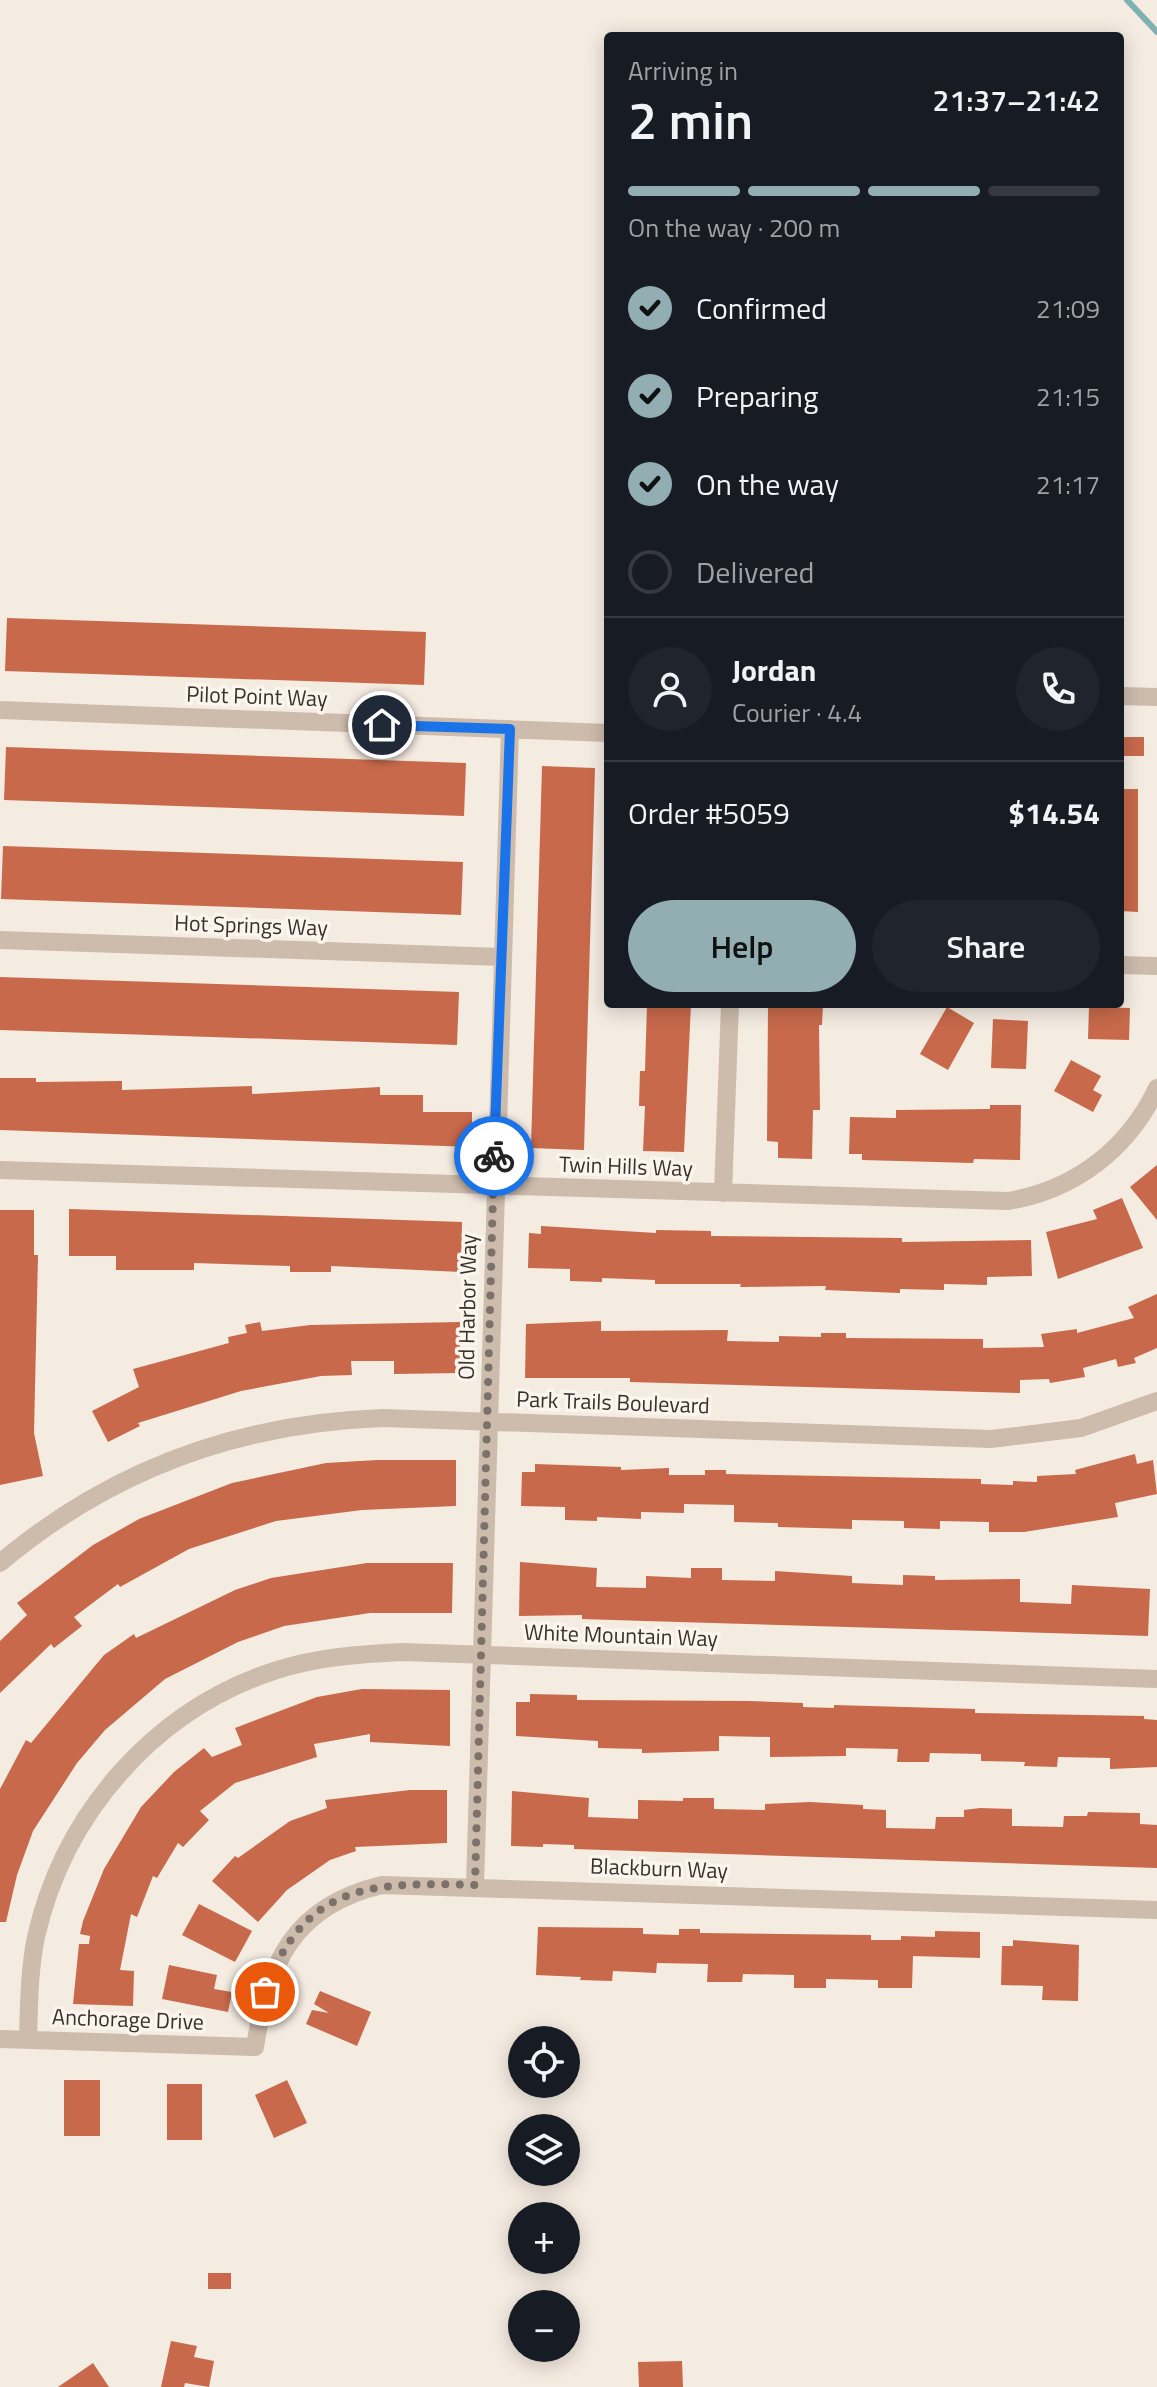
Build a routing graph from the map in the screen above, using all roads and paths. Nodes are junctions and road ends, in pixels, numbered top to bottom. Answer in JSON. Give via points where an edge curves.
{"nodes":[{"id":1,"x":1124,"y":696,"type":"edge"},
{"id":2,"x":1157,"y":697,"type":"edge"},
{"id":3,"x":0,"y":710,"type":"edge"},
{"id":4,"x":510,"y":729,"type":"junction"},
{"id":5,"x":604,"y":733,"type":"edge"},
{"id":6,"x":0,"y":940,"type":"edge"},
{"id":7,"x":501,"y":957,"type":"junction"},
{"id":8,"x":1124,"y":965,"type":"edge"},
{"id":9,"x":1157,"y":966,"type":"edge"},
{"id":10,"x":730,"y":1008,"type":"edge"},
{"id":11,"x":1157,"y":1088,"type":"edge"},
{"id":12,"x":0,"y":1170,"type":"edge"},
{"id":13,"x":493,"y":1187,"type":"junction"},
{"id":14,"x":723,"y":1193,"type":"junction"},
{"id":15,"x":1157,"y":1401,"type":"edge"},
{"id":16,"x":488,"y":1421,"type":"junction"},
{"id":17,"x":0,"y":1563,"type":"edge"},
{"id":18,"x":481,"y":1654,"type":"junction"},
{"id":19,"x":1157,"y":1679,"type":"edge"},
{"id":20,"x":475,"y":1885,"type":"junction"},
{"id":21,"x":1157,"y":1910,"type":"edge"},
{"id":22,"x":0,"y":2039,"type":"edge"},
{"id":23,"x":28,"y":2040,"type":"junction"},
{"id":24,"x":255,"y":2047,"type":"joint"}],
"edges":[{"from":1,"to":2,"type":"street"},
{"from":3,"to":4,"type":"street","name":"Pilot Point Way"},
{"from":4,"to":5,"type":"street","name":"Pilot Point Way"},
{"from":4,"to":7,"type":"street","name":"Old Harbor Way"},
{"from":6,"to":7,"type":"street","name":"Hot Springs Way"},
{"from":7,"to":13,"type":"street","name":"Old Harbor Way"},
{"from":8,"to":9,"type":"street"},
{"from":10,"to":14,"type":"street"},
{"from":11,"to":14,"type":"street","name":"Twin Hills Way","via":[[1134,1127],[1106,1156],[1072,1180],[1029,1197],[961,1202]]},
{"from":12,"to":13,"type":"street","name":"Twin Hills Way"},
{"from":13,"to":14,"type":"street","name":"Twin Hills Way"},
{"from":13,"to":16,"type":"street","name":"Old Harbor Way"},
{"from":15,"to":16,"type":"street","name":"Park Trails Boulevard","via":[[1081,1428],[1018,1439]]},
{"from":16,"to":17,"type":"street","name":"Park Trails Boulevard","via":[[342,1420],[230,1439],[98,1492]]},
{"from":16,"to":18,"type":"street","name":"Old Harbor Way"},
{"from":18,"to":19,"type":"street","name":"White Mountain Way"},
{"from":18,"to":20,"type":"street","name":"Old Harbor Way"},
{"from":18,"to":23,"type":"street","name":"White Mountain Way","via":[[378,1653],[301,1663],[229,1690],[145,1745],[97,1799],[49,1893],[32,1960]]},
{"from":20,"to":21,"type":"street","name":"Blackburn Way"},
{"from":20,"to":24,"type":"street","name":"Blackburn Way","via":[[382,1885],[325,1907],[296,1933],[277,1962],[261,2006]]},
{"from":22,"to":23,"type":"street","name":"Anchorage Drive"},
{"from":23,"to":24,"type":"street","name":"Anchorage Drive"}]}
